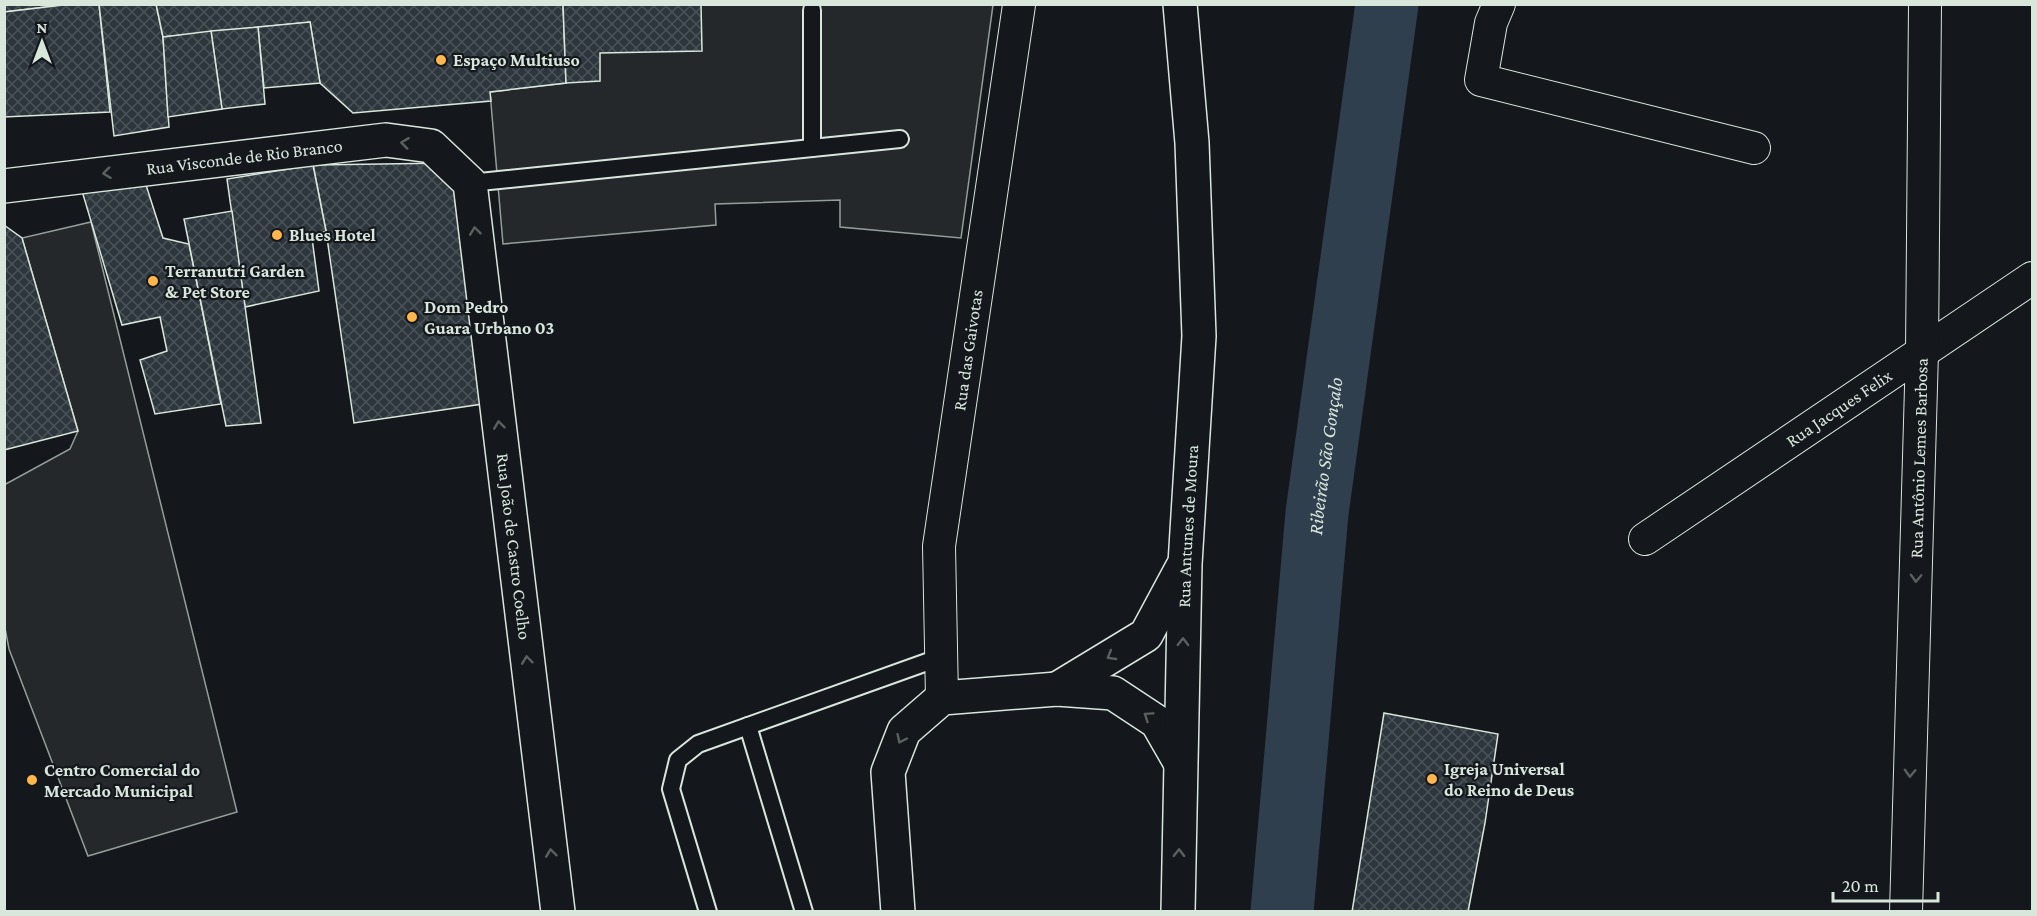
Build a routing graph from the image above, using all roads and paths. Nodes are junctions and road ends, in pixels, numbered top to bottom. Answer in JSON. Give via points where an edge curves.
{"nodes":[{"id":1,"x":1180,"y":4,"type":"edge"},
{"id":2,"x":1499,"y":4,"type":"edge"},
{"id":3,"x":1925,"y":4,"type":"edge"},
{"id":4,"x":1019,"y":5,"type":"edge"},
{"id":5,"x":812,"y":10,"type":"dead end"},
{"id":6,"x":900,"y":139,"type":"dead end"},
{"id":7,"x":812,"y":148,"type":"junction"},
{"id":8,"x":1754,"y":148,"type":"dead end"},
{"id":9,"x":470,"y":183,"type":"junction"},
{"id":10,"x":4,"y":186,"type":"edge"},
{"id":11,"x":2032,"y":278,"type":"edge"},
{"id":12,"x":1922,"y":352,"type":"junction"},
{"id":13,"x":1645,"y":538,"type":"dead end"},
{"id":14,"x":1185,"y":564,"type":"junction"},
{"id":15,"x":941,"y":657,"type":"junction"},
{"id":16,"x":1057,"y":689,"type":"junction"},
{"id":17,"x":942,"y":698,"type":"junction"},
{"id":18,"x":748,"y":726,"type":"junction"},
{"id":19,"x":1180,"y":764,"type":"junction"},
{"id":20,"x":558,"y":912,"type":"edge"},
{"id":21,"x":708,"y":912,"type":"edge"},
{"id":22,"x":804,"y":912,"type":"edge"},
{"id":23,"x":898,"y":912,"type":"edge"},
{"id":24,"x":1178,"y":912,"type":"edge"},
{"id":25,"x":1906,"y":912,"type":"edge"}],
"edges":[{"from":1,"to":14,"type":"street","name":"Rua Antunes de Moura","via":[[1192,143],[1199,336]]},
{"from":2,"to":8,"type":"street","via":[[1491,23],[1481,80]]},
{"from":3,"to":12,"type":"street","name":"Rua Antônio Lemes Barbosa"},
{"from":4,"to":15,"type":"street","name":"Rua das Gaivotas","via":[[939,546]]},
{"from":5,"to":7,"type":"lane"},
{"from":6,"to":7,"type":"lane"},
{"from":7,"to":9,"type":"lane"},
{"from":9,"to":10,"type":"street","name":"Rua Visconde de Rio Branco","one_way":true,"via":[[431,146],[386,140]]},
{"from":20,"to":9,"type":"street","name":"Rua João de Castro Coelho","one_way":true},
{"from":11,"to":12,"type":"street","name":"Rua Jacques Felix"},
{"from":12,"to":13,"type":"street","name":"Rua Jacques Felix"},
{"from":12,"to":25,"type":"street","name":"Rua Antônio Lemes Barbosa","one_way":true},
{"from":14,"to":16,"type":"street","one_way":true,"via":[[1146,635]]},
{"from":19,"to":14,"type":"street","name":"Rua Antunes de Moura","one_way":true},
{"from":15,"to":17,"type":"street","name":"Rua das Gaivotas"},
{"from":15,"to":18,"type":"lane"},
{"from":16,"to":17,"type":"street"},
{"from":19,"to":16,"type":"street","one_way":true,"via":[[1157,722],[1113,693]]},
{"from":17,"to":23,"type":"street","one_way":true,"via":[[904,731],[888,772]]},
{"from":18,"to":21,"type":"lane","via":[[698,744],[678,760],[671,789]]},
{"from":18,"to":22,"type":"lane"},
{"from":24,"to":19,"type":"street","name":"Rua Antunes de Moura","one_way":true}]}
